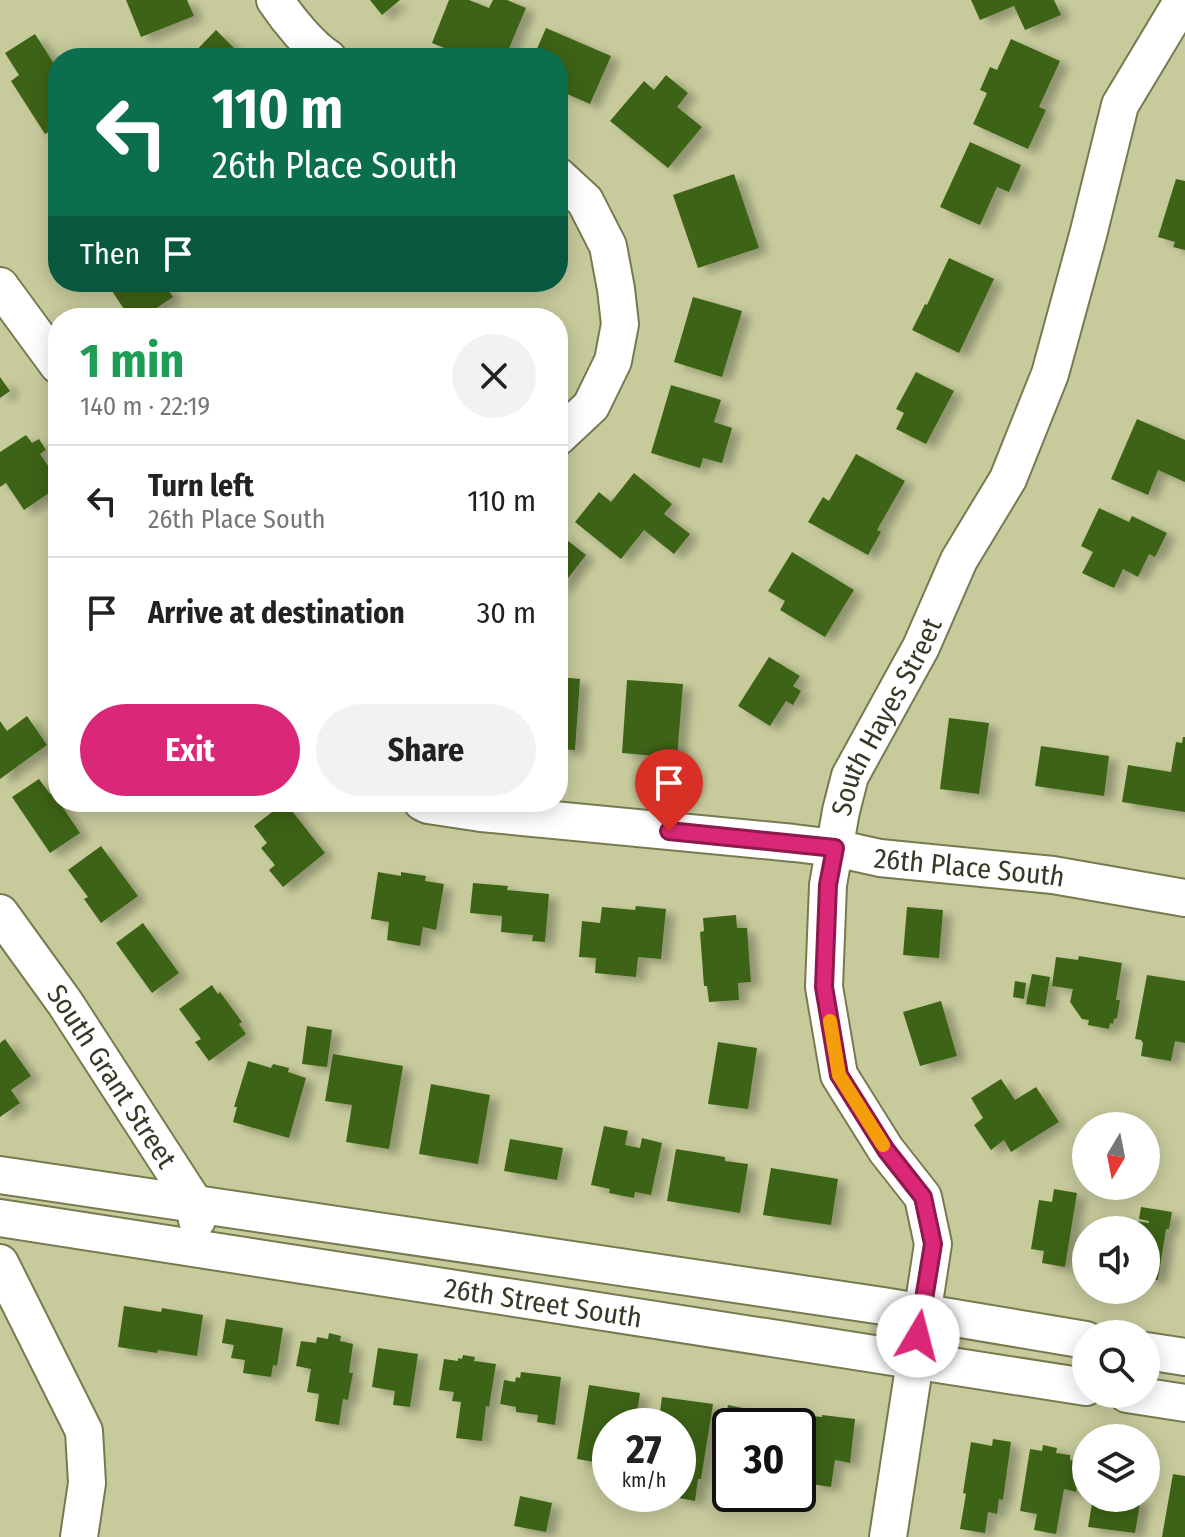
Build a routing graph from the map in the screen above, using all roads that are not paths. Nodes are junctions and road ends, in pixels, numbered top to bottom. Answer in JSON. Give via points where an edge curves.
{"nodes":[{"id":1,"x":275,"y":0,"type":"edge"},
{"id":2,"x":1177,"y":9,"type":"edge"},
{"id":3,"x":315,"y":48,"type":"edge"},
{"id":4,"x":568,"y":185,"type":"edge"},
{"id":5,"x":0,"y":286,"type":"edge"},
{"id":6,"x":48,"y":351,"type":"edge"},
{"id":7,"x":568,"y":428,"type":"edge"},
{"id":8,"x":474,"y":812,"type":"edge"},
{"id":9,"x":835,"y":848,"type":"junction"},
{"id":10,"x":1185,"y":898,"type":"edge"},
{"id":11,"x":0,"y":913,"type":"edge"},
{"id":12,"x":0,"y":1175,"type":"edge"},
{"id":13,"x":195,"y":1204,"type":"junction"},
{"id":14,"x":0,"y":1218,"type":"edge"},
{"id":15,"x":199,"y":1248,"type":"junction"},
{"id":16,"x":0,"y":1263,"type":"edge"},
{"id":17,"x":921,"y":1313,"type":"junction"},
{"id":18,"x":1072,"y":1338,"type":"edge"},
{"id":19,"x":1160,"y":1353,"type":"edge"},
{"id":20,"x":1185,"y":1357,"type":"edge"},
{"id":21,"x":915,"y":1360,"type":"junction"},
{"id":22,"x":1072,"y":1385,"type":"edge"},
{"id":23,"x":1160,"y":1399,"type":"edge"},
{"id":24,"x":1185,"y":1403,"type":"edge"},
{"id":25,"x":79,"y":1537,"type":"edge"},
{"id":26,"x":888,"y":1537,"type":"edge"}],
"edges":[{"from":1,"to":3,"type":"street"},
{"from":2,"to":9,"type":"street","name":"South Hayes Street","via":[[1120,105],[1050,374],[1008,479],[959,560],[921,647],[850,776]]},
{"from":4,"to":7,"type":"street","via":[[585,201],[608,246],[620,324],[613,361],[591,406]]},
{"from":5,"to":6,"type":"street"},
{"from":8,"to":9,"type":"street","name":"26th Place South"},
{"from":9,"to":10,"type":"street","name":"26th Place South","via":[[880,858],[1053,875]]},
{"from":9,"to":17,"type":"street","name":"South Hayes Street","via":[[828,885],[824,987],[839,1075],[923,1197],[933,1244]]},
{"from":11,"to":13,"type":"street","name":"South Grant Street"},
{"from":12,"to":13,"type":"street","name":"26th Street South"},
{"from":13,"to":15,"type":"street","name":"South Grant Street"},
{"from":13,"to":17,"type":"street","name":"26th Street South"},
{"from":14,"to":15,"type":"street","name":"26th Street South"},
{"from":15,"to":21,"type":"street","name":"26th Street South"},
{"from":16,"to":25,"type":"street","via":[[84,1431],[87,1483]]},
{"from":17,"to":18,"type":"street","name":"26th Street South"},
{"from":17,"to":21,"type":"street","name":"South Hayes Street"},
{"from":19,"to":20,"type":"street"},
{"from":21,"to":22,"type":"street","name":"26th Street South"},
{"from":21,"to":26,"type":"street","name":"South Hayes Street"},
{"from":23,"to":24,"type":"street"}]}
